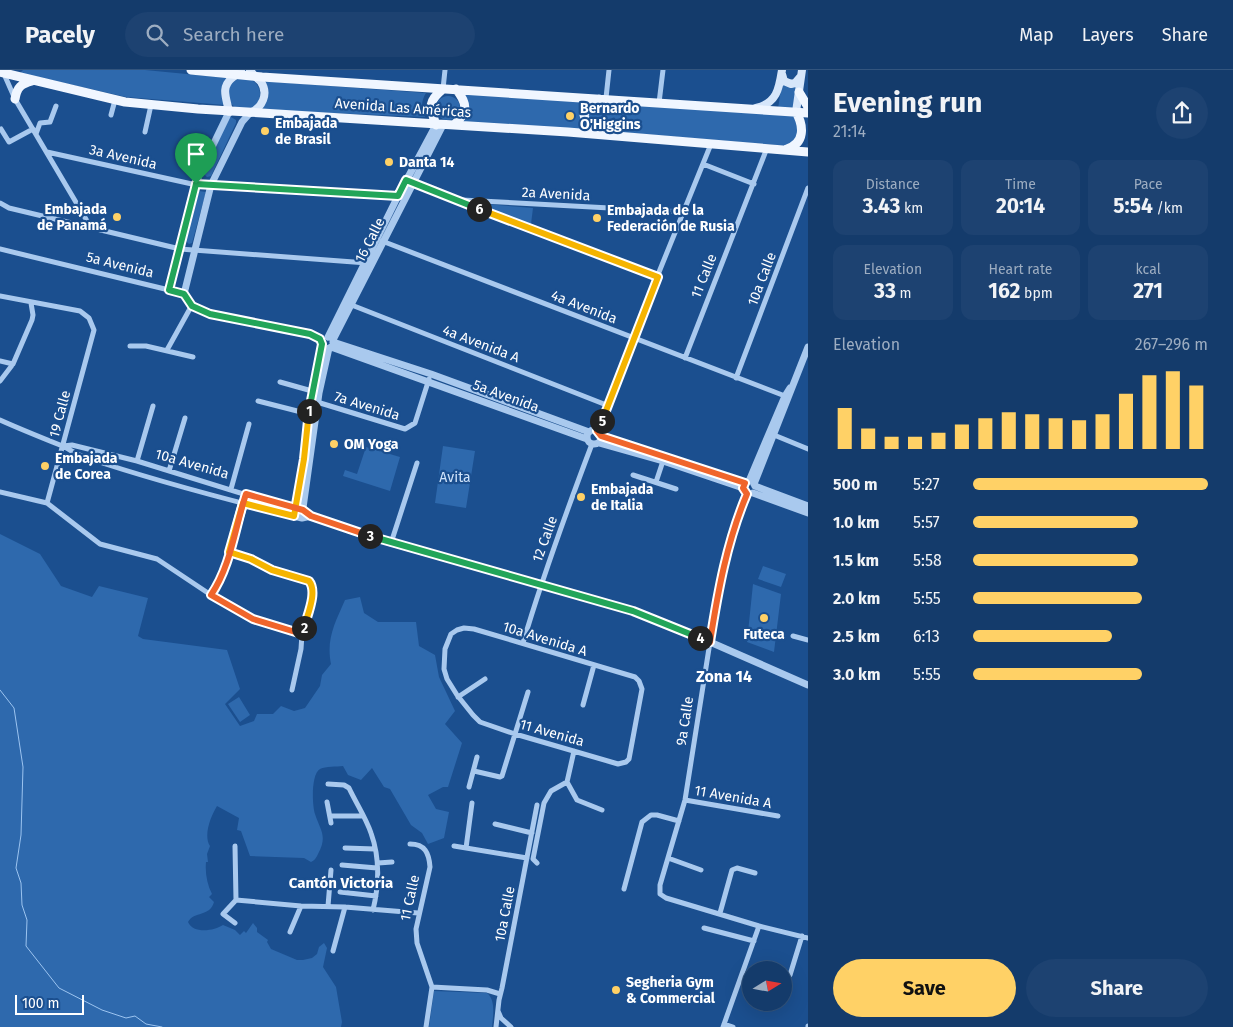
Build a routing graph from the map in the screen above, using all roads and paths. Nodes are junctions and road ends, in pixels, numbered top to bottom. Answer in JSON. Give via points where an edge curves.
{"nodes":[{"id":1,"x":19,"y":70,"type":"edge"},
{"id":2,"x":191,"y":70,"type":"edge"},
{"id":3,"x":445,"y":70,"type":"edge"},
{"id":4,"x":609,"y":70,"type":"edge"},
{"id":5,"x":663,"y":70,"type":"edge"},
{"id":6,"x":782,"y":71,"type":"edge"},
{"id":7,"x":240,"y":72,"type":"edge"},
{"id":8,"x":4,"y":73,"type":"edge"},
{"id":9,"x":252,"y":73,"type":"edge"},
{"id":10,"x":801,"y":73,"type":"edge"},
{"id":11,"x":32,"y":80,"type":"junction"},
{"id":12,"x":443,"y":88,"type":"junction"},
{"id":13,"x":456,"y":89,"type":"junction"},
{"id":14,"x":799,"y":92,"type":"junction"},
{"id":15,"x":603,"y":98,"type":"junction"},
{"id":16,"x":15,"y":99,"type":"junction"},
{"id":17,"x":115,"y":100,"type":"junction"},
{"id":18,"x":658,"y":103,"type":"junction"},
{"id":19,"x":151,"y":105,"type":"junction"},
{"id":20,"x":56,"y":106,"type":"dead end"},
{"id":21,"x":808,"y":107,"type":"edge"},
{"id":22,"x":746,"y":110,"type":"junction"},
{"id":23,"x":229,"y":112,"type":"junction"},
{"id":24,"x":796,"y":112,"type":"junction"},
{"id":25,"x":250,"y":113,"type":"junction"},
{"id":26,"x":808,"y":113,"type":"edge"},
{"id":27,"x":111,"y":115,"type":"dead end"},
{"id":28,"x":439,"y":125,"type":"junction"},
{"id":29,"x":454,"y":125,"type":"junction"},
{"id":30,"x":1,"y":129,"type":"edge"},
{"id":31,"x":34,"y":131,"type":"junction"},
{"id":32,"x":144,"y":132,"type":"dead end"},
{"id":33,"x":602,"y":135,"type":"junction"},
{"id":34,"x":711,"y":144,"type":"junction"},
{"id":35,"x":768,"y":148,"type":"junction"},
{"id":36,"x":784,"y":150,"type":"junction"},
{"id":37,"x":47,"y":152,"type":"junction"},
{"id":38,"x":808,"y":152,"type":"edge"},
{"id":39,"x":703,"y":164,"type":"junction"},
{"id":40,"x":410,"y":181,"type":"junction"},
{"id":41,"x":196,"y":184,"type":"junction"},
{"id":42,"x":754,"y":184,"type":"junction"},
{"id":43,"x":211,"y":185,"type":"junction"},
{"id":44,"x":808,"y":188,"type":"edge"},
{"id":45,"x":401,"y":198,"type":"junction"},
{"id":46,"x":456,"y":200,"type":"junction"},
{"id":47,"x":0,"y":203,"type":"edge"},
{"id":48,"x":684,"y":212,"type":"junction"},
{"id":49,"x":90,"y":226,"type":"junction"},
{"id":50,"x":380,"y":240,"type":"junction"},
{"id":51,"x":0,"y":249,"type":"edge"},
{"id":52,"x":180,"y":249,"type":"junction"},
{"id":53,"x":194,"y":251,"type":"junction"},
{"id":54,"x":368,"y":263,"type":"junction"},
{"id":55,"x":658,"y":277,"type":"junction"},
{"id":56,"x":169,"y":290,"type":"junction"},
{"id":57,"x":184,"y":294,"type":"junction"},
{"id":58,"x":0,"y":296,"type":"edge"},
{"id":59,"x":31,"y":303,"type":"junction"},
{"id":60,"x":347,"y":304,"type":"junction"},
{"id":61,"x":192,"y":306,"type":"junction"},
{"id":62,"x":634,"y":338,"type":"junction"},
{"id":63,"x":328,"y":342,"type":"junction"},
{"id":64,"x":130,"y":346,"type":"dead end"},
{"id":65,"x":808,"y":348,"type":"edge"},
{"id":66,"x":167,"y":350,"type":"junction"},
{"id":67,"x":193,"y":357,"type":"dead end"},
{"id":68,"x":685,"y":358,"type":"junction"},
{"id":69,"x":0,"y":360,"type":"edge"},
{"id":70,"x":13,"y":364,"type":"junction"},
{"id":71,"x":0,"y":372,"type":"edge"},
{"id":72,"x":430,"y":378,"type":"junction"},
{"id":73,"x":736,"y":378,"type":"junction"},
{"id":74,"x":2,"y":379,"type":"edge"},
{"id":75,"x":280,"y":382,"type":"dead end"},
{"id":76,"x":793,"y":383,"type":"junction"},
{"id":77,"x":312,"y":391,"type":"junction"},
{"id":78,"x":785,"y":396,"type":"junction"},
{"id":79,"x":258,"y":401,"type":"dead end"},
{"id":80,"x":317,"y":402,"type":"junction"},
{"id":81,"x":787,"y":404,"type":"junction"},
{"id":82,"x":153,"y":406,"type":"dead end"},
{"id":83,"x":609,"y":406,"type":"junction"},
{"id":84,"x":309,"y":414,"type":"junction"},
{"id":85,"x":185,"y":418,"type":"dead end"},
{"id":86,"x":0,"y":420,"type":"edge"},
{"id":87,"x":249,"y":424,"type":"dead end"},
{"id":88,"x":772,"y":432,"type":"junction"},
{"id":89,"x":594,"y":437,"type":"junction"},
{"id":90,"x":63,"y":446,"type":"junction"},
{"id":91,"x":808,"y":449,"type":"edge"},
{"id":92,"x":137,"y":461,"type":"junction"},
{"id":93,"x":663,"y":461,"type":"junction"},
{"id":94,"x":418,"y":463,"type":"dead end"},
{"id":95,"x":145,"y":464,"type":"junction"},
{"id":96,"x":169,"y":472,"type":"junction"},
{"id":97,"x":142,"y":475,"type":"junction"},
{"id":98,"x":633,"y":475,"type":"dead end"},
{"id":99,"x":656,"y":482,"type":"junction"},
{"id":100,"x":750,"y":486,"type":"junction"},
{"id":101,"x":232,"y":489,"type":"junction"},
{"id":102,"x":676,"y":489,"type":"dead end"},
{"id":103,"x":0,"y":492,"type":"edge"},
{"id":104,"x":246,"y":494,"type":"junction"},
{"id":105,"x":305,"y":499,"type":"junction"},
{"id":106,"x":47,"y":503,"type":"junction"},
{"id":107,"x":243,"y":503,"type":"junction"},
{"id":108,"x":808,"y":506,"type":"edge"},
{"id":109,"x":299,"y":513,"type":"junction"},
{"id":110,"x":808,"y":514,"type":"edge"},
{"id":111,"x":320,"y":520,"type":"junction"},
{"id":112,"x":391,"y":543,"type":"junction"},
{"id":113,"x":229,"y":552,"type":"junction"},
{"id":114,"x":540,"y":584,"type":"junction"},
{"id":115,"x":211,"y":595,"type":"junction"},
{"id":116,"x":302,"y":634,"type":"junction"},
{"id":117,"x":792,"y":636,"type":"dead end"},
{"id":118,"x":808,"y":640,"type":"edge"},
{"id":119,"x":448,"y":641,"type":"joint"},
{"id":120,"x":710,"y":642,"type":"junction"},
{"id":121,"x":523,"y":643,"type":"junction"},
{"id":122,"x":594,"y":665,"type":"junction"},
{"id":123,"x":485,"y":679,"type":"dead end"},
{"id":124,"x":640,"y":681,"type":"joint"},
{"id":125,"x":808,"y":685,"type":"edge"},
{"id":126,"x":292,"y":690,"type":"dead end"},
{"id":127,"x":528,"y":692,"type":"dead end"},
{"id":128,"x":458,"y":697,"type":"junction"},
{"id":129,"x":583,"y":705,"type":"dead end"},
{"id":130,"x":516,"y":734,"type":"junction"},
{"id":131,"x":574,"y":751,"type":"junction"},
{"id":132,"x":477,"y":757,"type":"dead end"},
{"id":133,"x":474,"y":771,"type":"junction"},
{"id":134,"x":567,"y":782,"type":"junction"},
{"id":135,"x":328,"y":784,"type":"dead end"},
{"id":136,"x":469,"y":787,"type":"dead end"},
{"id":137,"x":685,"y":800,"type":"junction"},
{"id":138,"x":328,"y":802,"type":"dead end"},
{"id":139,"x":472,"y":804,"type":"dead end"},
{"id":140,"x":537,"y":805,"type":"dead end"},
{"id":141,"x":602,"y":810,"type":"dead end"},
{"id":142,"x":330,"y":816,"type":"junction"},
{"id":143,"x":362,"y":816,"type":"junction"},
{"id":144,"x":778,"y":816,"type":"dead end"},
{"id":145,"x":679,"y":821,"type":"junction"},
{"id":146,"x":331,"y":823,"type":"dead end"},
{"id":147,"x":495,"y":824,"type":"dead end"},
{"id":148,"x":532,"y":833,"type":"junction"},
{"id":149,"x":410,"y":844,"type":"dead end"},
{"id":150,"x":235,"y":846,"type":"dead end"},
{"id":151,"x":454,"y":846,"type":"dead end"},
{"id":152,"x":345,"y":848,"type":"dead end"},
{"id":153,"x":466,"y":848,"type":"junction"},
{"id":154,"x":375,"y":849,"type":"junction"},
{"id":155,"x":527,"y":858,"type":"junction"},
{"id":156,"x":668,"y":858,"type":"junction"},
{"id":157,"x":392,"y":862,"type":"dead end"},
{"id":158,"x":536,"y":863,"type":"dead end"},
{"id":159,"x":342,"y":865,"type":"dead end"},
{"id":160,"x":378,"y":866,"type":"junction"},
{"id":161,"x":331,"y":870,"type":"dead end"},
{"id":162,"x":701,"y":870,"type":"dead end"},
{"id":163,"x":756,"y":873,"type":"dead end"},
{"id":164,"x":298,"y":886,"type":"dead end"},
{"id":165,"x":330,"y":886,"type":"junction"},
{"id":166,"x":624,"y":889,"type":"dead end"},
{"id":167,"x":340,"y":892,"type":"dead end"},
{"id":168,"x":376,"y":896,"type":"junction"},
{"id":169,"x":236,"y":900,"type":"junction"},
{"id":170,"x":301,"y":906,"type":"junction"},
{"id":171,"x":328,"y":906,"type":"junction"},
{"id":172,"x":345,"y":907,"type":"junction"},
{"id":173,"x":373,"y":910,"type":"junction"},
{"id":174,"x":418,"y":913,"type":"junction"},
{"id":175,"x":720,"y":913,"type":"junction"},
{"id":176,"x":235,"y":924,"type":"dead end"},
{"id":177,"x":759,"y":926,"type":"junction"},
{"id":178,"x":704,"y":928,"type":"dead end"},
{"id":179,"x":290,"y":932,"type":"dead end"},
{"id":180,"x":802,"y":936,"type":"junction"},
{"id":181,"x":808,"y":938,"type":"edge"},
{"id":182,"x":754,"y":941,"type":"junction"},
{"id":183,"x":333,"y":951,"type":"dead end"},
{"id":184,"x":792,"y":968,"type":"edge"},
{"id":185,"x":432,"y":987,"type":"junction"},
{"id":186,"x":500,"y":994,"type":"junction"},
{"id":187,"x":498,"y":1011,"type":"junction"},
{"id":188,"x":724,"y":1026,"type":"edge"},
{"id":189,"x":426,"y":1027,"type":"edge"},
{"id":190,"x":496,"y":1027,"type":"edge"},
{"id":191,"x":511,"y":1027,"type":"edge"},
{"id":192,"x":733,"y":1027,"type":"edge"}],
"edges":[{"from":1,"to":8,"type":"main road"},
{"from":2,"to":7,"type":"main road","name":"Avenida Las Américas"},
{"from":3,"to":12,"type":"street"},
{"from":4,"to":15,"type":"street"},
{"from":5,"to":18,"type":"street"},
{"from":6,"to":10,"type":"main road","via":[[788,84],[795,83]]},
{"from":6,"to":22,"type":"main road","via":[[773,100],[768,105]]},
{"from":7,"to":9,"type":"main road","name":"Avenida Las Américas"},
{"from":7,"to":23,"type":"main road","via":[[231,78],[225,89]]},
{"from":8,"to":11,"type":"main road","name":"Avenida Las Américas"},
{"from":8,"to":16,"type":"street"},
{"from":9,"to":12,"type":"main road","name":"Avenida Las Américas"},
{"from":9,"to":25,"type":"main road","via":[[262,84],[264,96],[260,107]]},
{"from":10,"to":14,"type":"main road"},
{"from":11,"to":16,"type":"main road","via":[[21,85]]},
{"from":11,"to":17,"type":"main road","name":"Avenida Las Américas"},
{"from":12,"to":13,"type":"main road","name":"Avenida Las Américas"},
{"from":12,"to":28,"type":"main road","via":[[430,104]]},
{"from":13,"to":15,"type":"main road","name":"Avenida Las Américas"},
{"from":13,"to":29,"type":"main road","via":[[465,107],[463,116]]},
{"from":14,"to":21,"type":"main road"},
{"from":14,"to":24,"type":"main road"},
{"from":15,"to":18,"type":"main road","name":"Avenida Las Américas"},
{"from":15,"to":33,"type":"main road","via":[[589,103],[584,115],[588,128]]},
{"from":16,"to":31,"type":"street"},
{"from":17,"to":19,"type":"main road","name":"Avenida Las Américas"},
{"from":17,"to":27,"type":"street"},
{"from":18,"to":22,"type":"main road","name":"Avenida Las Américas"},
{"from":19,"to":23,"type":"main road","name":"Avenida Las Américas"},
{"from":19,"to":32,"type":"street"},
{"from":20,"to":31,"type":"street","via":[[50,122],[39,124]]},
{"from":22,"to":24,"type":"main road","name":"Avenida Las Américas"},
{"from":23,"to":25,"type":"main road","name":"Avenida Las Américas"},
{"from":23,"to":41,"type":"street"},
{"from":24,"to":26,"type":"main road","name":"Avenida Las Américas"},
{"from":24,"to":36,"type":"main road","via":[[802,134],[795,145]]},
{"from":25,"to":28,"type":"main road","name":"Avenida Las Américas"},
{"from":25,"to":43,"type":"street","via":[[242,122]]},
{"from":28,"to":29,"type":"main road","name":"Avenida Las Américas"},
{"from":28,"to":40,"type":"street","name":"16 Calle"},
{"from":29,"to":33,"type":"main road","name":"Avenida Las Américas"},
{"from":30,"to":31,"type":"street","via":[[9,142]]},
{"from":31,"to":37,"type":"street"},
{"from":33,"to":34,"type":"main road","name":"Avenida Las Américas"},
{"from":34,"to":35,"type":"main road","name":"Avenida Las Américas"},
{"from":34,"to":39,"type":"street","name":"12 Calle"},
{"from":35,"to":36,"type":"main road","name":"Avenida Las Américas"},
{"from":35,"to":42,"type":"street","name":"11 Calle"},
{"from":36,"to":38,"type":"main road","name":"Avenida Las Américas"},
{"from":37,"to":41,"type":"street","name":"3a Avenida"},
{"from":37,"to":49,"type":"street"},
{"from":39,"to":42,"type":"street"},
{"from":39,"to":48,"type":"street","name":"12 Calle"},
{"from":40,"to":45,"type":"street","name":"16 Calle"},
{"from":40,"to":46,"type":"street"},
{"from":41,"to":43,"type":"street","name":"3a Avenida"},
{"from":41,"to":52,"type":"street"},
{"from":42,"to":68,"type":"street","name":"11 Calle"},
{"from":43,"to":45,"type":"street","name":"3a Avenida"},
{"from":43,"to":53,"type":"street"},
{"from":44,"to":73,"type":"street","name":"10a Calle"},
{"from":45,"to":50,"type":"street","name":"16 Calle"},
{"from":46,"to":48,"type":"street","name":"2a Avenida"},
{"from":46,"to":55,"type":"street"},
{"from":47,"to":49,"type":"street","via":[[9,208]]},
{"from":48,"to":55,"type":"street","name":"12 Calle"},
{"from":49,"to":52,"type":"street"},
{"from":50,"to":54,"type":"street","name":"16 Calle"},
{"from":50,"to":62,"type":"street","name":"4a Avenida"},
{"from":51,"to":56,"type":"street","name":"5a Avenida"},
{"from":52,"to":53,"type":"street"},
{"from":52,"to":56,"type":"street"},
{"from":53,"to":54,"type":"street"},
{"from":53,"to":57,"type":"street"},
{"from":54,"to":60,"type":"street","name":"16 Calle"},
{"from":55,"to":62,"type":"street","name":"12 Calle"},
{"from":56,"to":57,"type":"street","name":"5a Avenida"},
{"from":57,"to":61,"type":"street"},
{"from":58,"to":59,"type":"street"},
{"from":59,"to":70,"type":"street","via":[[32,320]]},
{"from":59,"to":90,"type":"street","name":"19 Calle","via":[[80,311],[89,318],[94,330]]},
{"from":60,"to":63,"type":"street","name":"16 Calle"},
{"from":60,"to":83,"type":"street","name":"4a Avenida A"},
{"from":61,"to":63,"type":"street","name":"5a Avenida","via":[[210,314],[314,336]]},
{"from":61,"to":66,"type":"street"},
{"from":62,"to":68,"type":"street","name":"4a Avenida"},
{"from":62,"to":83,"type":"street","name":"12 Calle"},
{"from":63,"to":72,"type":"street","name":"5a Avenida"},
{"from":63,"to":77,"type":"street","name":"16 Calle"},
{"from":63,"to":80,"type":"street","name":"16 Calle"},
{"from":64,"to":66,"type":"street"},
{"from":65,"to":76,"type":"street","name":"9a Calle"},
{"from":66,"to":67,"type":"street"},
{"from":68,"to":73,"type":"street","name":"4a Avenida"},
{"from":69,"to":70,"type":"street"},
{"from":70,"to":74,"type":"street"},
{"from":71,"to":74,"type":"street"},
{"from":72,"to":80,"type":"street","name":"7a Avenida","via":[[415,423],[405,429]]},
{"from":72,"to":89,"type":"street","name":"5a Avenida"},
{"from":73,"to":78,"type":"street","name":"4a Avenida"},
{"from":75,"to":77,"type":"street"},
{"from":76,"to":78,"type":"street","name":"9a Calle"},
{"from":76,"to":81,"type":"street","name":"9a Calle"},
{"from":77,"to":84,"type":"street","name":"16 Calle"},
{"from":78,"to":81,"type":"street"},
{"from":78,"to":88,"type":"street","name":"9a Calle"},
{"from":79,"to":84,"type":"street"},
{"from":80,"to":105,"type":"street","name":"16 Calle"},
{"from":81,"to":88,"type":"street","name":"9a Calle"},
{"from":82,"to":92,"type":"street"},
{"from":83,"to":89,"type":"street","name":"12 Calle"},
{"from":84,"to":109,"type":"street","name":"16 Calle"},
{"from":85,"to":96,"type":"street"},
{"from":86,"to":90,"type":"street","name":"10a Avenida"},
{"from":87,"to":101,"type":"street"},
{"from":88,"to":91,"type":"street"},
{"from":88,"to":100,"type":"street","name":"9a Calle"},
{"from":89,"to":93,"type":"street","name":"5a Avenida"},
{"from":89,"to":100,"type":"street","name":"5a Avenida"},
{"from":89,"to":114,"type":"street","name":"12 Calle"},
{"from":90,"to":92,"type":"street","name":"10a Avenida","via":[[72,445]]},
{"from":90,"to":97,"type":"street","name":"10a Avenida","via":[[84,457]]},
{"from":90,"to":106,"type":"street","name":"19 Calle"},
{"from":92,"to":95,"type":"street","name":"10a Avenida"},
{"from":93,"to":99,"type":"street"},
{"from":93,"to":100,"type":"street","name":"5a Avenida"},
{"from":94,"to":112,"type":"street"},
{"from":95,"to":96,"type":"street","name":"10a Avenida"},
{"from":95,"to":97,"type":"street"},
{"from":96,"to":101,"type":"street","name":"10a Avenida"},
{"from":97,"to":107,"type":"street","name":"10a Avenida"},
{"from":98,"to":99,"type":"street"},
{"from":99,"to":102,"type":"street"},
{"from":100,"to":108,"type":"street","name":"5a Avenida"},
{"from":100,"to":110,"type":"street","name":"5a Avenida"},
{"from":100,"to":120,"type":"street","name":"9a Calle","via":[[730,540]]},
{"from":101,"to":104,"type":"street","name":"10a Avenida"},
{"from":103,"to":106,"type":"street"},
{"from":104,"to":107,"type":"street"},
{"from":104,"to":109,"type":"street","name":"10a Avenida"},
{"from":105,"to":109,"type":"street","name":"16 Calle"},
{"from":105,"to":111,"type":"street","via":[[308,510]]},
{"from":106,"to":115,"type":"street","via":[[100,544],[159,560]]},
{"from":107,"to":109,"type":"street","name":"10a Avenida"},
{"from":107,"to":113,"type":"street"},
{"from":109,"to":111,"type":"street","name":"10a Avenida"},
{"from":111,"to":112,"type":"street","name":"10a Avenida"},
{"from":112,"to":114,"type":"street","name":"10a Avenida"},
{"from":113,"to":115,"type":"street"},
{"from":113,"to":116,"type":"street","via":[[272,570],[304,578],[312,584],[313,593]]},
{"from":114,"to":120,"type":"street","name":"10a Avenida","via":[[633,611]]},
{"from":114,"to":121,"type":"street","name":"12 Calle"},
{"from":115,"to":116,"type":"street","via":[[253,619]]},
{"from":116,"to":126,"type":"street"},
{"from":117,"to":118,"type":"street"},
{"from":119,"to":121,"type":"street","name":"10a Avenida A","via":[[451,634],[464,628]]},
{"from":119,"to":128,"type":"street","name":"11 Avenida","via":[[444,669]]},
{"from":120,"to":125,"type":"street","name":"10a Avenida"},
{"from":120,"to":137,"type":"street","name":"9a Calle"},
{"from":121,"to":122,"type":"street","name":"10a Avenida A"},
{"from":122,"to":124,"type":"street","name":"10a Avenida A"},
{"from":122,"to":129,"type":"street"},
{"from":123,"to":128,"type":"street"},
{"from":124,"to":131,"type":"street","name":"11 Avenida","via":[[642,689],[631,755],[626,762],[618,764]]},
{"from":127,"to":130,"type":"street"},
{"from":128,"to":130,"type":"street","name":"11 Avenida","via":[[480,722]]},
{"from":130,"to":131,"type":"street","name":"11 Avenida"},
{"from":130,"to":133,"type":"street","via":[[502,776]]},
{"from":131,"to":134,"type":"street"},
{"from":132,"to":133,"type":"street"},
{"from":133,"to":136,"type":"street"},
{"from":134,"to":141,"type":"street","via":[[577,800]]},
{"from":134,"to":158,"type":"street","via":[[551,791],[544,803],[533,858]]},
{"from":135,"to":143,"type":"street","via":[[344,784],[349,788]]},
{"from":137,"to":144,"type":"street","name":"11 Avenida A"},
{"from":137,"to":145,"type":"street","name":"9a Calle"},
{"from":138,"to":142,"type":"street"},
{"from":139,"to":153,"type":"street"},
{"from":140,"to":148,"type":"street","name":"10a Calle"},
{"from":142,"to":143,"type":"street"},
{"from":142,"to":146,"type":"street"},
{"from":143,"to":154,"type":"street","via":[[372,834]]},
{"from":145,"to":156,"type":"street","name":"9a Calle"},
{"from":145,"to":166,"type":"street","via":[[651,815],[642,822]]},
{"from":147,"to":148,"type":"street"},
{"from":148,"to":155,"type":"street","name":"10a Calle"},
{"from":149,"to":174,"type":"street","name":"11 Calle","via":[[424,848],[430,867]]},
{"from":150,"to":169,"type":"street"},
{"from":151,"to":153,"type":"street"},
{"from":152,"to":154,"type":"street"},
{"from":153,"to":155,"type":"street"},
{"from":154,"to":160,"type":"street"},
{"from":155,"to":186,"type":"street","name":"10a Calle"},
{"from":156,"to":162,"type":"street"},
{"from":156,"to":175,"type":"street","name":"9a Calle","via":[[660,894]]},
{"from":157,"to":160,"type":"street"},
{"from":159,"to":160,"type":"street"},
{"from":160,"to":168,"type":"street"},
{"from":161,"to":165,"type":"street"},
{"from":163,"to":175,"type":"street","via":[[737,868],[732,870]]},
{"from":164,"to":165,"type":"street"},
{"from":165,"to":171,"type":"street"},
{"from":167,"to":168,"type":"street"},
{"from":168,"to":173,"type":"street"},
{"from":169,"to":170,"type":"street"},
{"from":169,"to":176,"type":"street","via":[[223,913]]},
{"from":170,"to":171,"type":"street"},
{"from":170,"to":179,"type":"street"},
{"from":171,"to":172,"type":"street"},
{"from":172,"to":173,"type":"street"},
{"from":172,"to":183,"type":"street"},
{"from":173,"to":174,"type":"street"},
{"from":174,"to":185,"type":"street","name":"11 Calle","via":[[417,944]]},
{"from":175,"to":177,"type":"street"},
{"from":177,"to":180,"type":"street"},
{"from":177,"to":182,"type":"street"},
{"from":178,"to":182,"type":"street"},
{"from":180,"to":181,"type":"street"},
{"from":180,"to":184,"type":"street"},
{"from":182,"to":188,"type":"street"},
{"from":185,"to":186,"type":"street","via":[[487,990]]},
{"from":185,"to":189,"type":"street","name":"11 Calle"},
{"from":186,"to":187,"type":"street","name":"10a Calle"},
{"from":187,"to":190,"type":"street","name":"10a Calle"},
{"from":187,"to":191,"type":"street"},
{"from":188,"to":192,"type":"street"}]}
